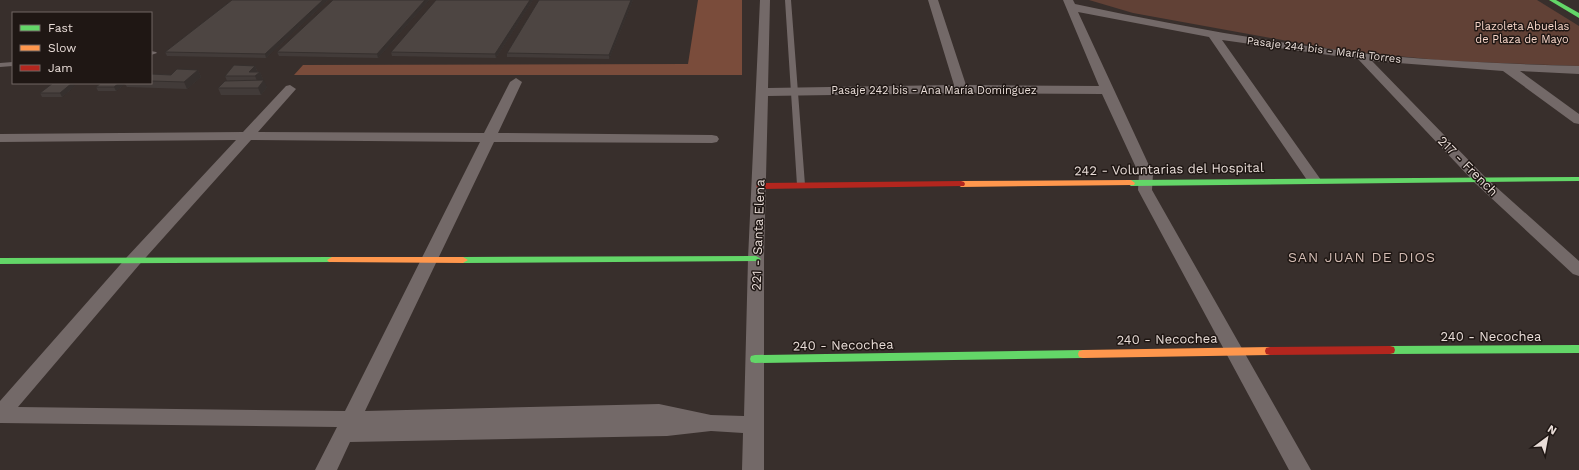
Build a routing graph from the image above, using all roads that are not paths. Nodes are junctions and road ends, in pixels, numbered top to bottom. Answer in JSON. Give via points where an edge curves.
{"nodes":[{"id":1,"x":765,"y":0,"type":"edge"},
{"id":2,"x":788,"y":0,"type":"edge"},
{"id":3,"x":933,"y":0,"type":"edge"},
{"id":4,"x":1552,"y":0,"type":"edge"},
{"id":5,"x":1070,"y":3,"type":"edge"},
{"id":6,"x":1575,"y":8,"type":"edge"},
{"id":7,"x":1213,"y":35,"type":"junction"},
{"id":8,"x":1362,"y":57,"type":"junction"},
{"id":9,"x":12,"y":64,"type":"edge"},
{"id":10,"x":0,"y":65,"type":"edge"},
{"id":11,"x":1506,"y":67,"type":"junction"},
{"id":12,"x":1579,"y":70,"type":"edge"},
{"id":13,"x":516,"y":82,"type":"dead end"},
{"id":14,"x":290,"y":89,"type":"dead end"},
{"id":15,"x":961,"y":89,"type":"junction"},
{"id":16,"x":1107,"y":90,"type":"junction"},
{"id":17,"x":762,"y":92,"type":"junction"},
{"id":18,"x":794,"y":92,"type":"junction"},
{"id":19,"x":1579,"y":120,"type":"edge"},
{"id":20,"x":247,"y":136,"type":"junction"},
{"id":21,"x":0,"y":138,"type":"edge"},
{"id":22,"x":488,"y":138,"type":"junction"},
{"id":23,"x":712,"y":139,"type":"dead end"},
{"id":24,"x":1579,"y":179,"type":"edge"},
{"id":25,"x":1314,"y":180,"type":"junction"},
{"id":26,"x":1480,"y":180,"type":"junction"},
{"id":27,"x":1146,"y":182,"type":"junction"},
{"id":28,"x":801,"y":185,"type":"junction"},
{"id":29,"x":760,"y":186,"type":"junction"},
{"id":30,"x":756,"y":259,"type":"junction"},
{"id":31,"x":133,"y":260,"type":"junction"},
{"id":32,"x":428,"y":260,"type":"junction"},
{"id":33,"x":0,"y":261,"type":"edge"},
{"id":34,"x":1579,"y":270,"type":"edge"},
{"id":35,"x":1579,"y":349,"type":"edge"},
{"id":36,"x":1234,"y":351,"type":"junction"},
{"id":37,"x":755,"y":359,"type":"junction"},
{"id":38,"x":0,"y":415,"type":"edge"},
{"id":39,"x":754,"y":425,"type":"junction"},
{"id":40,"x":347,"y":426,"type":"junction"},
{"id":41,"x":326,"y":470,"type":"edge"},
{"id":42,"x":753,"y":470,"type":"edge"},
{"id":43,"x":1300,"y":470,"type":"edge"}],
"edges":[{"from":1,"to":17,"type":"street","name":"221 - Santa Elena"},
{"from":2,"to":18,"type":"lane"},
{"from":3,"to":15,"type":"street"},
{"from":4,"to":6,"type":"street"},
{"from":5,"to":7,"type":"street","name":"Pasaje 244 bis - María Torres"},
{"from":5,"to":16,"type":"street"},
{"from":7,"to":8,"type":"street","name":"Pasaje 244 bis - María Torres"},
{"from":7,"to":25,"type":"street"},
{"from":8,"to":11,"type":"street","name":"Pasaje 244 bis - María Torres"},
{"from":8,"to":26,"type":"street","name":"217 - French"},
{"from":9,"to":10,"type":"lane"},
{"from":11,"to":12,"type":"street","name":"Pasaje 244 bis - María Torres"},
{"from":11,"to":19,"type":"street"},
{"from":13,"to":22,"type":"street"},
{"from":14,"to":20,"type":"street"},
{"from":15,"to":16,"type":"street","name":"Pasaje 242 bis - Ana María Domínguez"},
{"from":15,"to":18,"type":"street","name":"Pasaje 242 bis - Ana María Domínguez"},
{"from":16,"to":27,"type":"street","via":[[1146,174]]},
{"from":17,"to":18,"type":"street","name":"Pasaje 242 bis - Ana María Domínguez"},
{"from":17,"to":29,"type":"street","name":"221 - Santa Elena"},
{"from":18,"to":28,"type":"lane"},
{"from":20,"to":21,"type":"street"},
{"from":20,"to":22,"type":"street"},
{"from":20,"to":31,"type":"street"},
{"from":22,"to":23,"type":"street"},
{"from":22,"to":32,"type":"street"},
{"from":24,"to":26,"type":"street","name":"242 - Voluntarias del Hospital"},
{"from":25,"to":26,"type":"street","name":"242 - Voluntarias del Hospital"},
{"from":25,"to":27,"type":"street","name":"242 - Voluntarias del Hospital"},
{"from":26,"to":34,"type":"street","name":"217 - French"},
{"from":27,"to":28,"type":"street","name":"242 - Voluntarias del Hospital"},
{"from":27,"to":36,"type":"street","via":[[1145,190]]},
{"from":28,"to":29,"type":"street","name":"242 - Voluntarias del Hospital"},
{"from":29,"to":30,"type":"street","name":"221 - Santa Elena"},
{"from":30,"to":32,"type":"street"},
{"from":30,"to":37,"type":"street","name":"221 - Santa Elena"},
{"from":31,"to":32,"type":"street"},
{"from":31,"to":33,"type":"street"},
{"from":31,"to":38,"type":"street"},
{"from":32,"to":40,"type":"street"},
{"from":35,"to":36,"type":"street","name":"240 - Necochea"},
{"from":36,"to":37,"type":"street","name":"240 - Necochea"},
{"from":36,"to":43,"type":"street"},
{"from":37,"to":39,"type":"street","name":"221 - Santa Elena"},
{"from":38,"to":40,"type":"street"},
{"from":39,"to":40,"type":"street","via":[[711,423],[667,428]]},
{"from":39,"to":42,"type":"street","name":"221 - Santa Elena"},
{"from":40,"to":41,"type":"street"}]}
